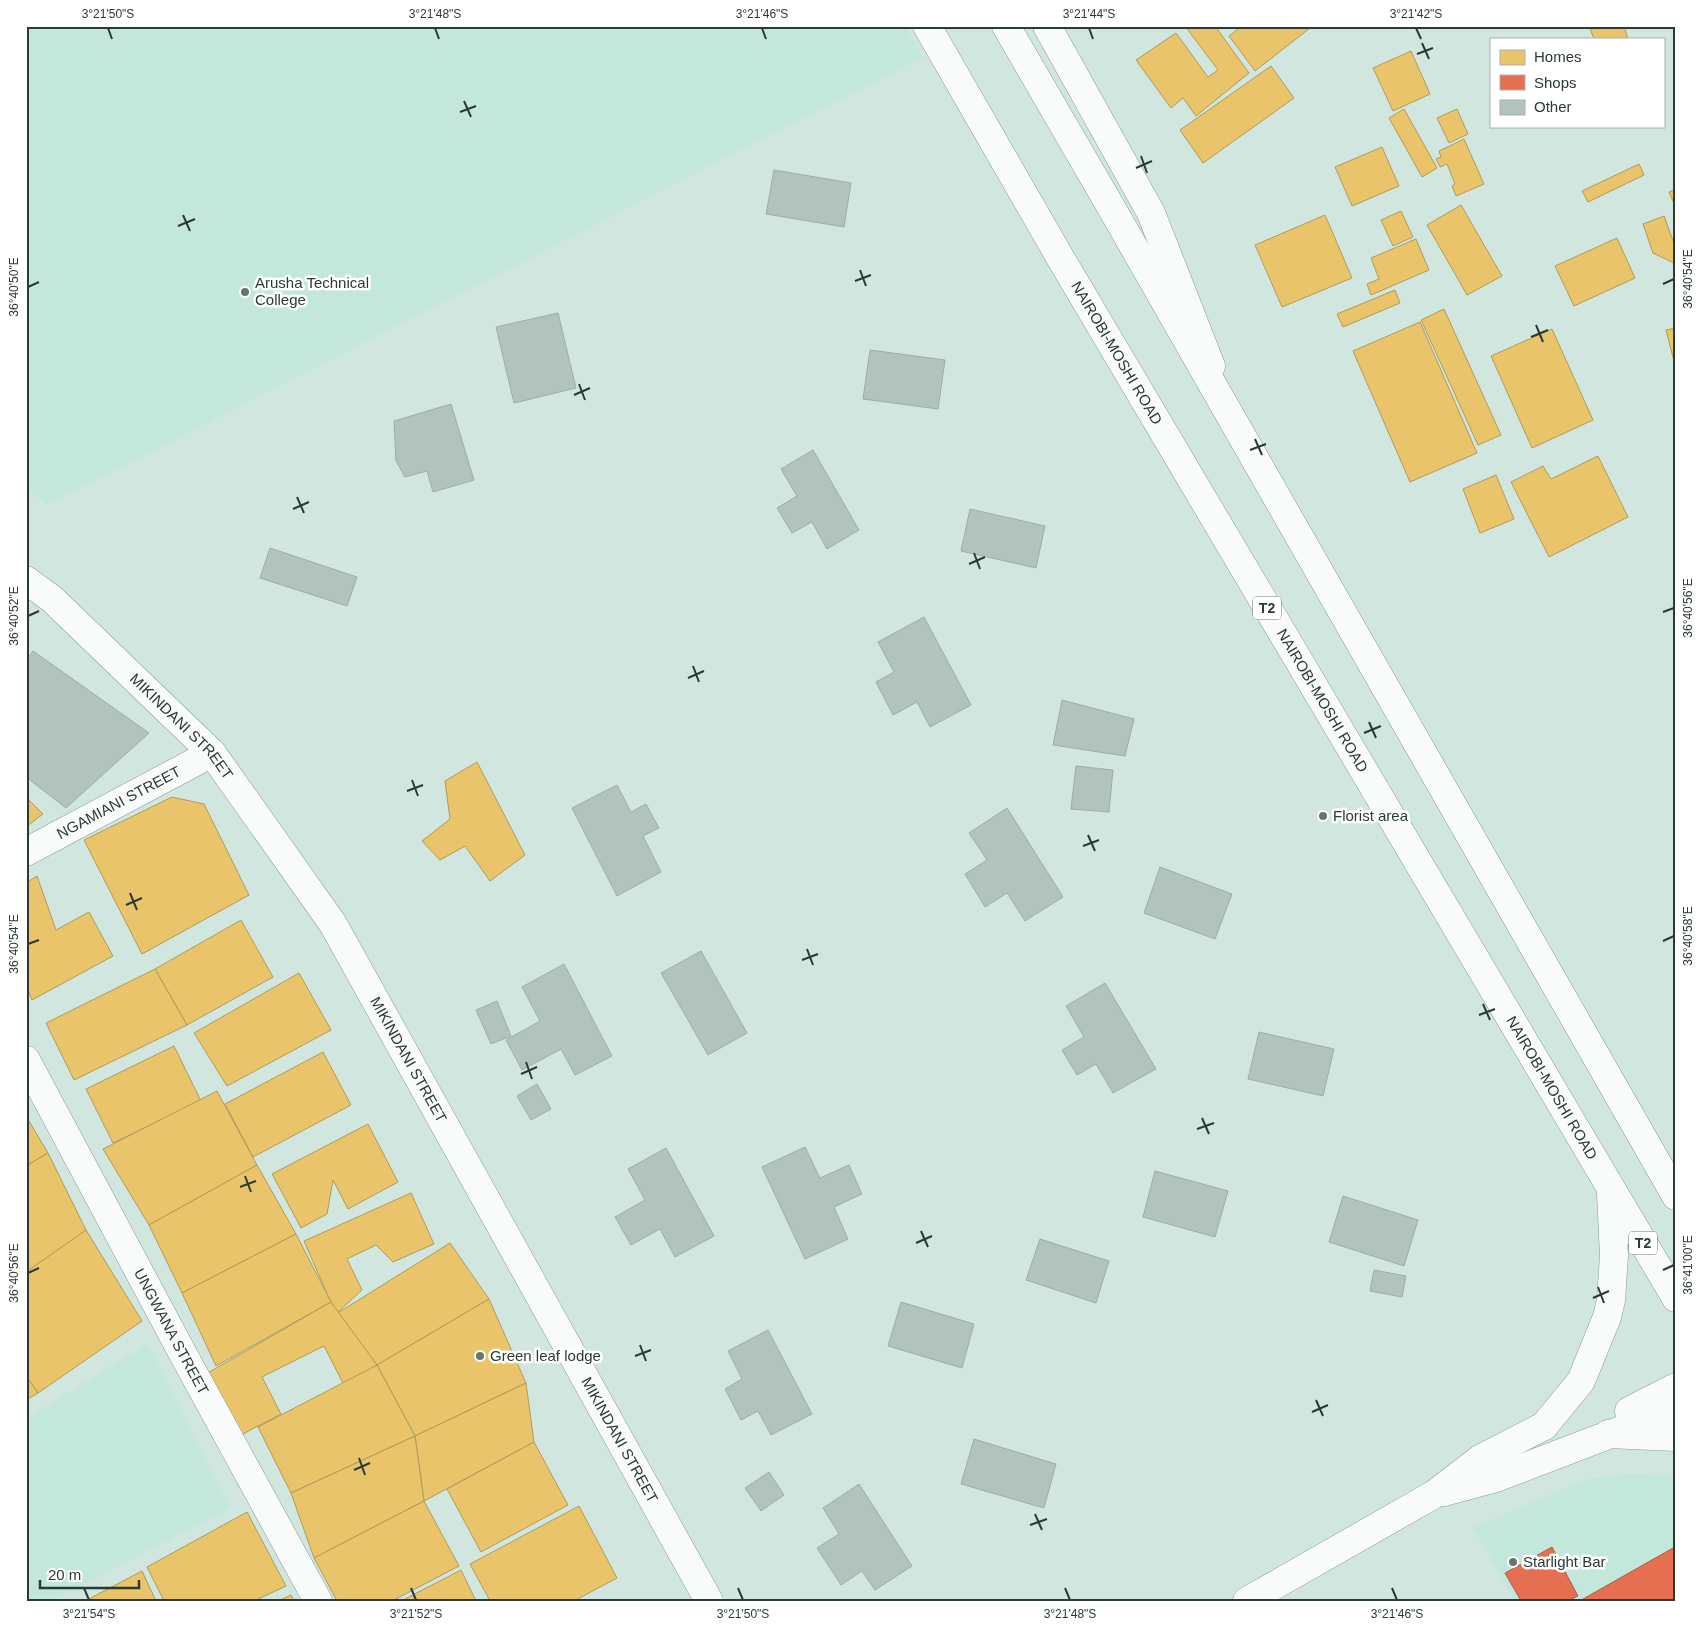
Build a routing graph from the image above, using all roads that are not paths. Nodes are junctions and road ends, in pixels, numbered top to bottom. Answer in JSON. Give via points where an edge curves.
{"nodes":[{"id":1,"x":928,"y":26,"type":"edge"},
{"id":2,"x":1006,"y":26,"type":"edge"},
{"id":3,"x":1047,"y":26,"type":"edge"},
{"id":4,"x":1233,"y":420,"type":"junction"},
{"id":5,"x":26,"y":580,"type":"edge"},
{"id":6,"x":212,"y":753,"type":"junction"},
{"id":7,"x":26,"y":852,"type":"edge"},
{"id":8,"x":26,"y":1060,"type":"edge"},
{"id":9,"x":1610,"y":1188,"type":"junction"},
{"id":10,"x":1676,"y":1196,"type":"edge"},
{"id":11,"x":1676,"y":1298,"type":"edge"},
{"id":12,"x":1676,"y":1387,"type":"edge"},
{"id":13,"x":1676,"y":1410,"type":"edge"},
{"id":14,"x":1544,"y":1426,"type":"junction"},
{"id":15,"x":1608,"y":1434,"type":"junction"},
{"id":16,"x":1676,"y":1437,"type":"edge"},
{"id":17,"x":1516,"y":1470,"type":"junction"},
{"id":18,"x":1433,"y":1496,"type":"junction"},
{"id":19,"x":318,"y":1601,"type":"edge"},
{"id":20,"x":709,"y":1601,"type":"edge"},
{"id":21,"x":1247,"y":1601,"type":"edge"}],
"edges":[{"from":1,"to":9,"type":"main road","name":"NAIROBI-MOSHI ROAD","number":"T2","via":[[1061,259]]},
{"from":2,"to":4,"type":"main road"},
{"from":3,"to":4,"type":"main road","via":[[1151,213]]},
{"from":4,"to":10,"type":"main road"},
{"from":5,"to":6,"type":"main road","name":"MIKINDANI STREET","via":[[52,599]]},
{"from":6,"to":7,"type":"main road","name":"NGAMIANI STREET"},
{"from":6,"to":20,"type":"main road","name":"MIKINDANI STREET","via":[[333,924]]},
{"from":8,"to":19,"type":"main road","name":"UNGWANA STREET"},
{"from":9,"to":11,"type":"main road","name":"NAIROBI-MOSHI ROAD","number":"T2"},
{"from":9,"to":14,"type":"main road","via":[[1614,1256],[1607,1317],[1581,1381]]},
{"from":12,"to":17,"type":"main road"},
{"from":13,"to":15,"type":"main road"},
{"from":14,"to":17,"type":"main road"},
{"from":14,"to":18,"type":"main road","via":[[1480,1459]]},
{"from":15,"to":16,"type":"main road"},
{"from":15,"to":17,"type":"main road"},
{"from":17,"to":18,"type":"main road"},
{"from":18,"to":21,"type":"main road"}]}
